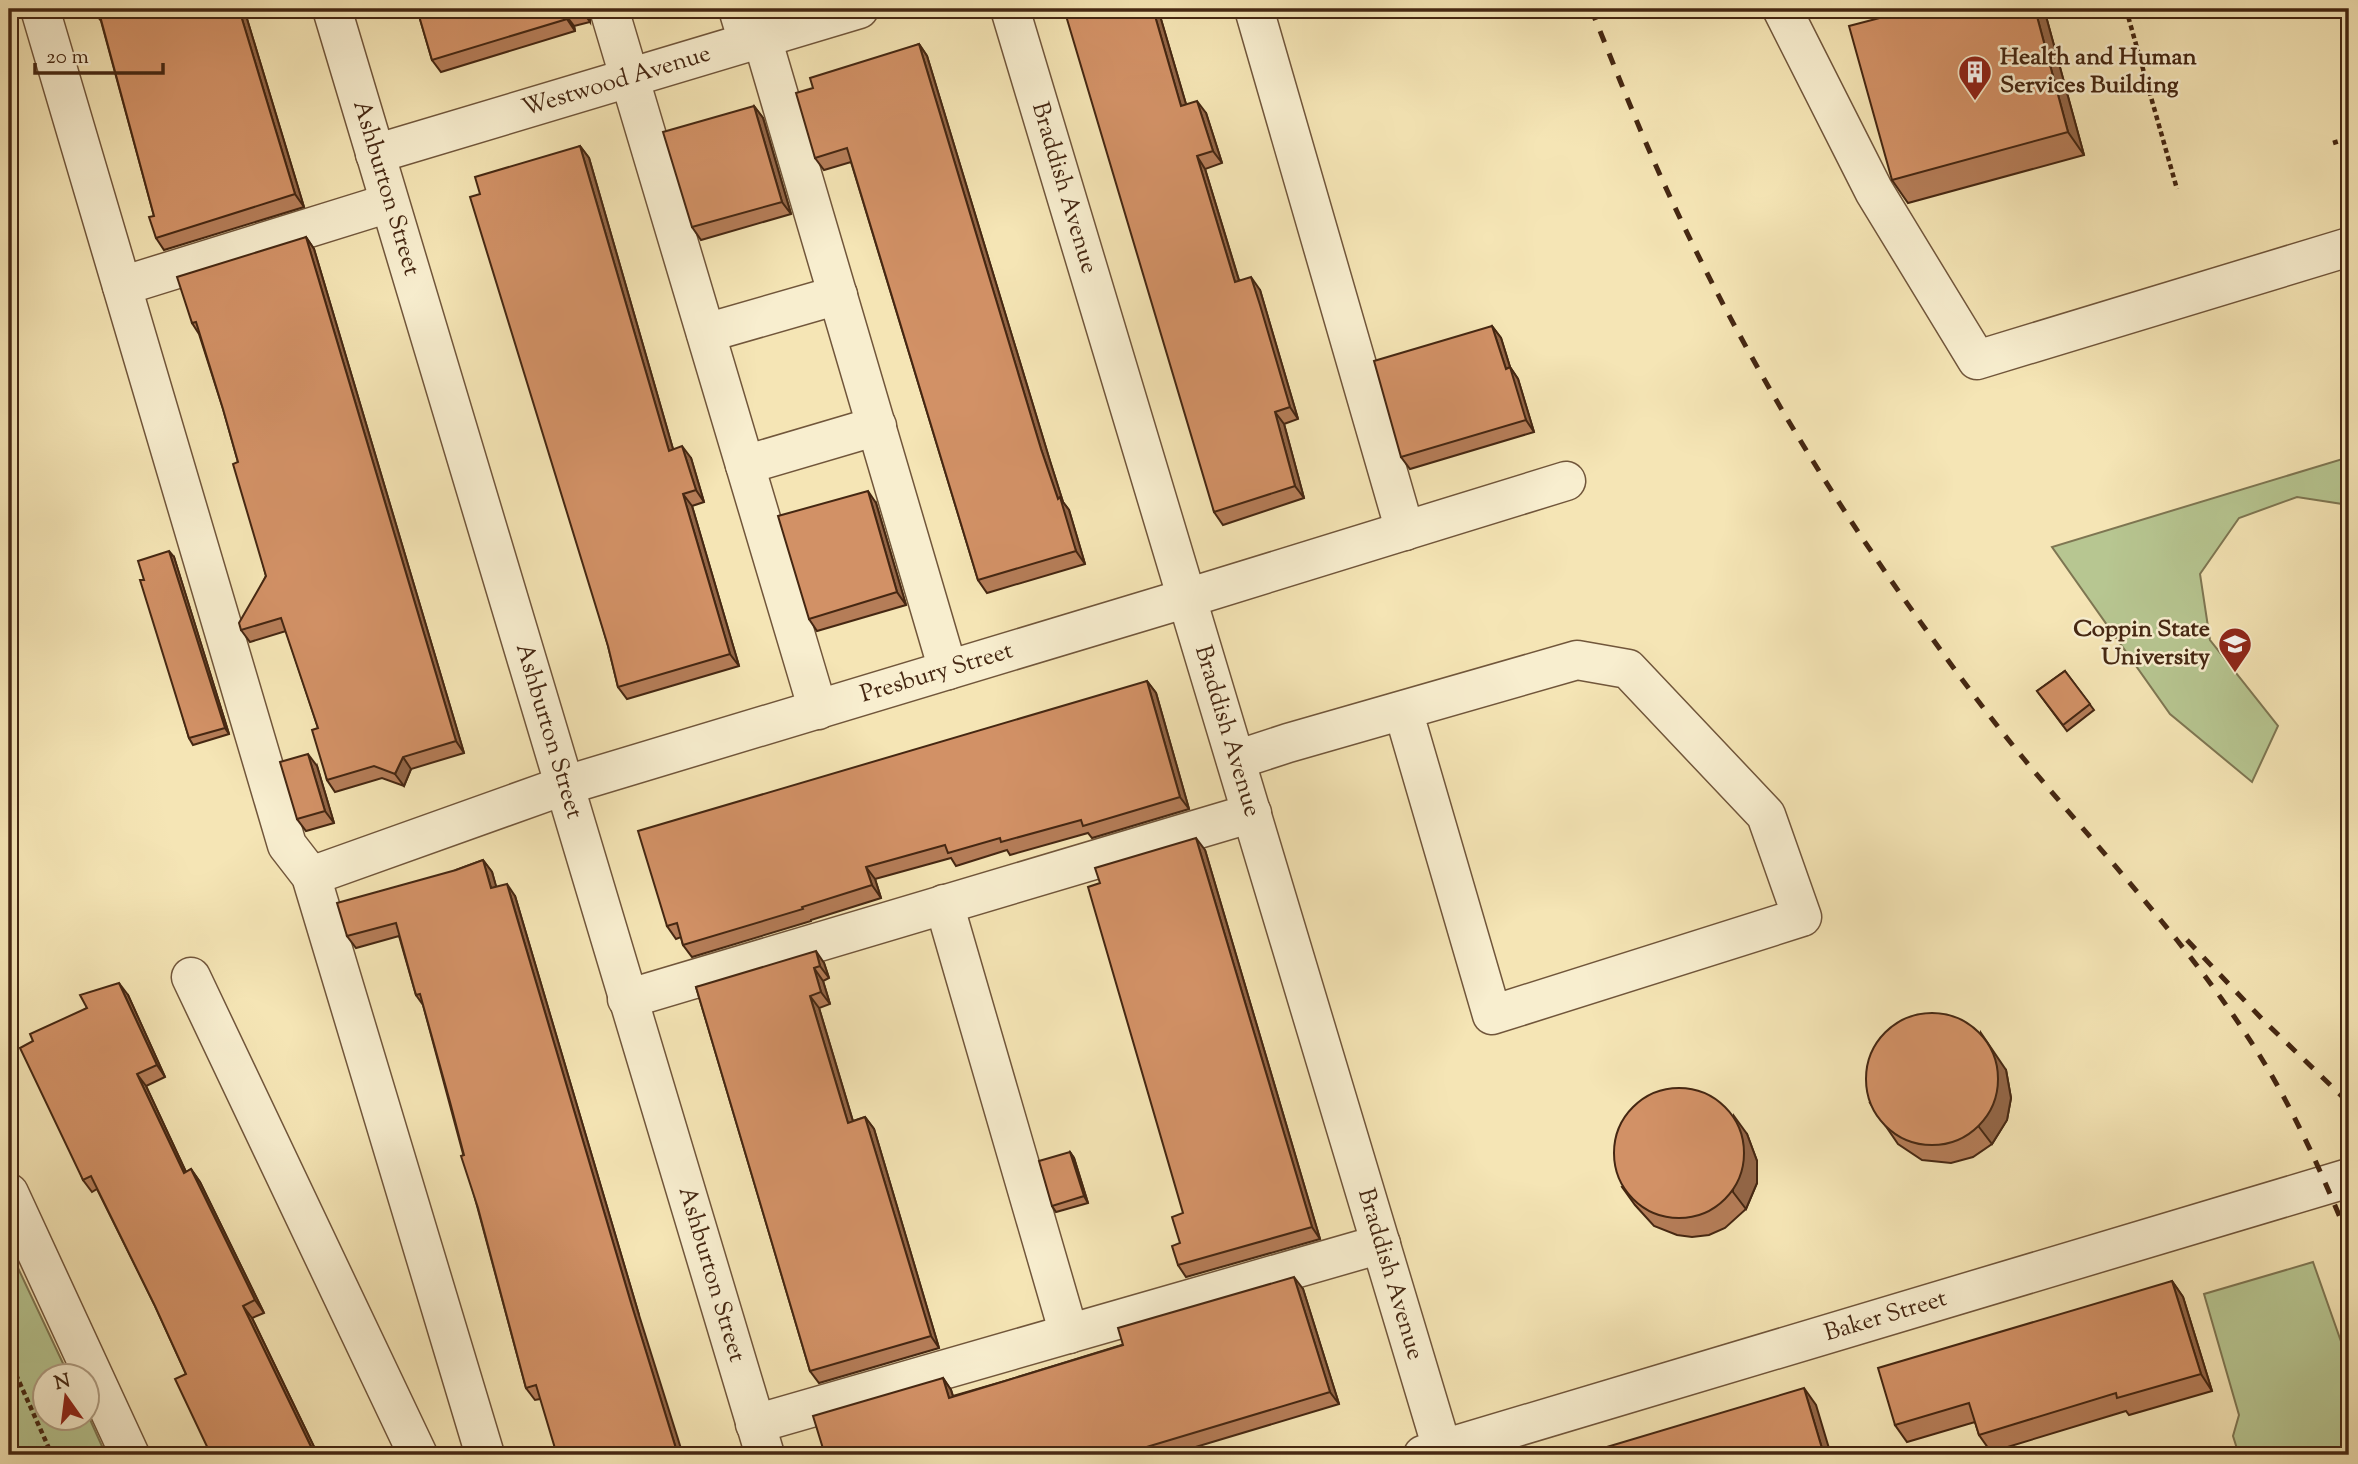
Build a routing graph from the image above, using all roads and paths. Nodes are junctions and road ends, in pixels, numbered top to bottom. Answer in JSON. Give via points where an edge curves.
{"nodes":[{"id":1,"x":40,"y":9,"type":"edge"},
{"id":2,"x":332,"y":9,"type":"edge"},
{"id":3,"x":609,"y":9,"type":"edge"},
{"id":4,"x":859,"y":9,"type":"edge"},
{"id":5,"x":1010,"y":9,"type":"edge"},
{"id":6,"x":1254,"y":9,"type":"edge"},
{"id":7,"x":1782,"y":9,"type":"edge"},
{"id":8,"x":2126,"y":9,"type":"edge"},
{"id":9,"x":749,"y":29,"type":"edge"},
{"id":10,"x":630,"y":78,"type":"junction"},
{"id":11,"x":2349,"y":138,"type":"edge"},
{"id":12,"x":2333,"y":143,"type":"dead end"},
{"id":13,"x":375,"y":154,"type":"junction"},
{"id":14,"x":2177,"y":189,"type":"dead end"},
{"id":15,"x":389,"y":203,"type":"junction"},
{"id":16,"x":2349,"y":247,"type":"edge"},
{"id":17,"x":122,"y":286,"type":"junction"},
{"id":18,"x":838,"y":295,"type":"junction"},
{"id":19,"x":706,"y":333,"type":"junction"},
{"id":20,"x":877,"y":426,"type":"junction"},
{"id":21,"x":745,"y":465,"type":"junction"},
{"id":22,"x":1566,"y":481,"type":"dead end"},
{"id":23,"x":1405,"y":531,"type":"junction"},
{"id":24,"x":1187,"y":598,"type":"junction"},
{"id":25,"x":948,"y":670,"type":"junction"},
{"id":26,"x":818,"y":710,"type":"junction"},
{"id":27,"x":1403,"y":710,"type":"junction"},
{"id":28,"x":1236,"y":760,"type":"junction"},
{"id":29,"x":563,"y":786,"type":"junction"},
{"id":30,"x":1252,"y":813,"type":"junction"},
{"id":31,"x":311,"y":876,"type":"junction"},
{"id":32,"x":944,"y":904,"type":"junction"},
{"id":33,"x":191,"y":977,"type":"dead end"},
{"id":34,"x":627,"y":999,"type":"junction"},
{"id":35,"x":2349,"y":1178,"type":"edge"},
{"id":36,"x":9,"y":1193,"type":"edge"},
{"id":37,"x":1381,"y":1244,"type":"junction"},
{"id":38,"x":1069,"y":1334,"type":"junction"},
{"id":39,"x":9,"y":1359,"type":"edge"},
{"id":40,"x":760,"y":1439,"type":"edge"},
{"id":41,"x":1437,"y":1453,"type":"edge"},
{"id":42,"x":52,"y":1455,"type":"edge"},
{"id":43,"x":130,"y":1455,"type":"edge"},
{"id":44,"x":418,"y":1455,"type":"edge"},
{"id":45,"x":485,"y":1455,"type":"edge"}],
"edges":[{"from":1,"to":17,"type":"street"},
{"from":2,"to":13,"type":"street","name":"Ashburton Street"},
{"from":3,"to":10,"type":"street"},
{"from":4,"to":9,"type":"street","name":"Westwood Avenue"},
{"from":5,"to":24,"type":"street","name":"Braddish Avenue"},
{"from":6,"to":23,"type":"street"},
{"from":7,"to":16,"type":"street","via":[[1874,191],[1977,360]]},
{"from":8,"to":14,"type":"path"},
{"from":9,"to":10,"type":"street","name":"Westwood Avenue"},
{"from":9,"to":18,"type":"street"},
{"from":10,"to":13,"type":"street","name":"Westwood Avenue"},
{"from":10,"to":19,"type":"street"},
{"from":11,"to":12,"type":"path"},
{"from":13,"to":15,"type":"street","name":"Ashburton Street"},
{"from":15,"to":17,"type":"street"},
{"from":15,"to":29,"type":"street","name":"Ashburton Street"},
{"from":17,"to":31,"type":"street","via":[[287,845]]},
{"from":18,"to":19,"type":"street"},
{"from":18,"to":20,"type":"street"},
{"from":19,"to":21,"type":"street"},
{"from":20,"to":21,"type":"street"},
{"from":20,"to":25,"type":"street"},
{"from":21,"to":26,"type":"street"},
{"from":22,"to":23,"type":"street","name":"Presbury Street"},
{"from":23,"to":24,"type":"street","name":"Presbury Street"},
{"from":24,"to":25,"type":"street","name":"Presbury Street"},
{"from":24,"to":28,"type":"street","name":"Braddish Avenue"},
{"from":25,"to":26,"type":"street","name":"Presbury Street"},
{"from":26,"to":29,"type":"street","name":"Presbury Street"},
{"from":27,"to":27,"type":"street","via":[[1492,1015],[1802,917],[1766,815],[1628,669],[1577,660]]},
{"from":27,"to":28,"type":"street"},
{"from":28,"to":30,"type":"street","name":"Braddish Avenue"},
{"from":29,"to":31,"type":"street","name":"Presbury Street"},
{"from":29,"to":34,"type":"street","name":"Ashburton Street"},
{"from":30,"to":32,"type":"street"},
{"from":30,"to":37,"type":"street","name":"Braddish Avenue"},
{"from":31,"to":45,"type":"street"},
{"from":32,"to":34,"type":"street"},
{"from":32,"to":38,"type":"street"},
{"from":33,"to":44,"type":"street"},
{"from":34,"to":40,"type":"street","name":"Ashburton Street"},
{"from":35,"to":41,"type":"street","name":"Baker Street"},
{"from":36,"to":43,"type":"street"},
{"from":37,"to":38,"type":"street"},
{"from":37,"to":41,"type":"street","name":"Braddish Avenue"},
{"from":38,"to":40,"type":"street"},
{"from":39,"to":42,"type":"path"}]}
